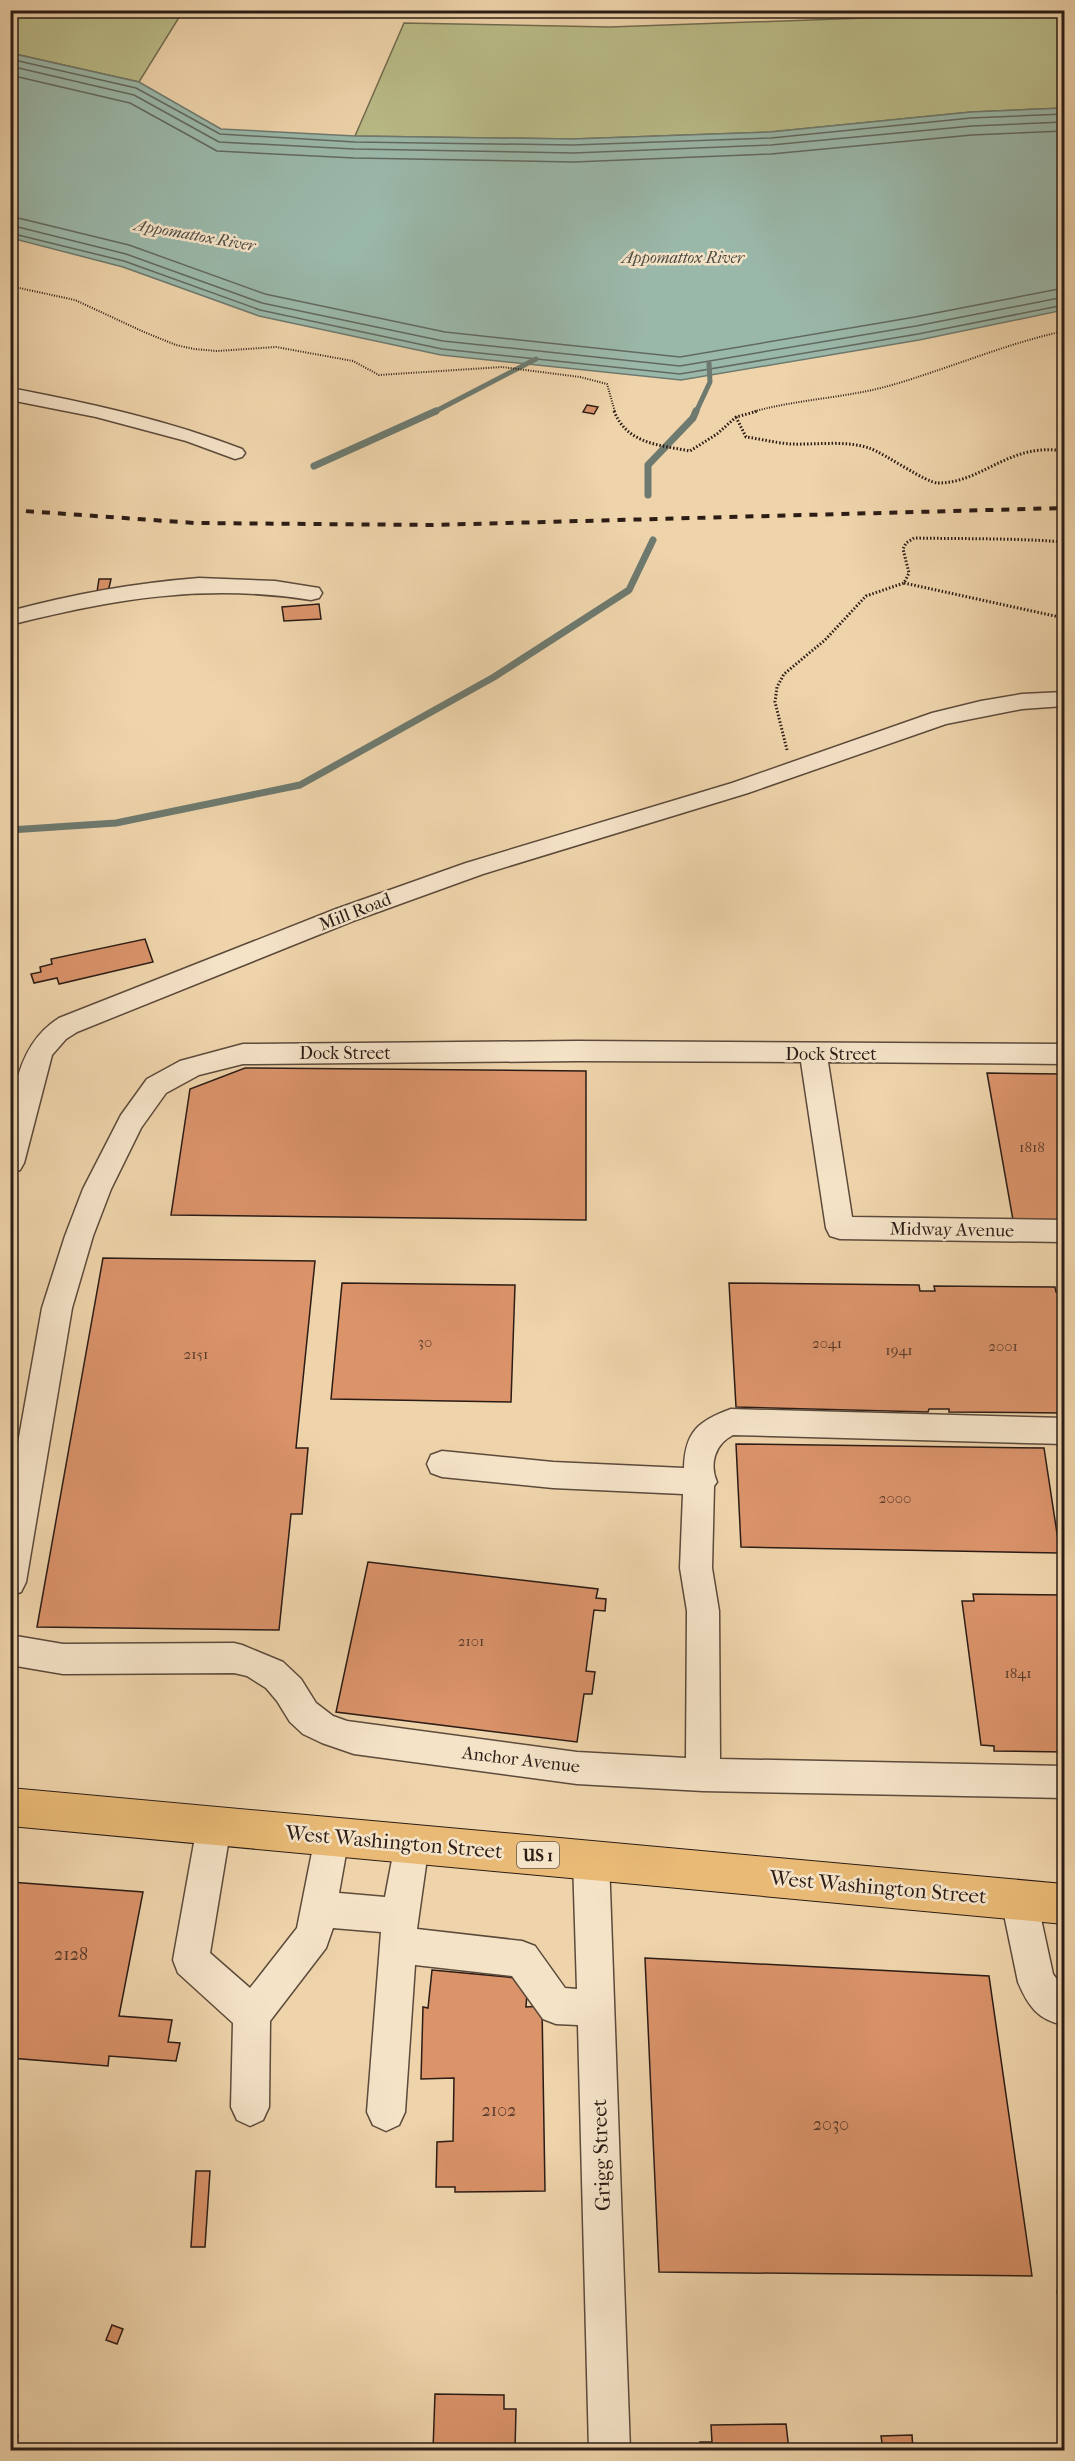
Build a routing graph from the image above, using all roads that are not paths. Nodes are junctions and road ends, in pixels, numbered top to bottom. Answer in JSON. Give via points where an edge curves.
{"nodes":[{"id":1,"x":10,"y":394,"type":"edge"},
{"id":2,"x":235,"y":453,"type":"dead end"},
{"id":3,"x":310,"y":593,"type":"dead end"},
{"id":4,"x":10,"y":618,"type":"edge"},
{"id":5,"x":1065,"y":699,"type":"edge"},
{"id":6,"x":813,"y":1054,"type":"junction"},
{"id":7,"x":1065,"y":1054,"type":"edge"},
{"id":8,"x":10,"y":1163,"type":"edge"},
{"id":9,"x":1065,"y":1231,"type":"edge"},
{"id":10,"x":1065,"y":1431,"type":"edge"},
{"id":11,"x":442,"y":1464,"type":"dead end"},
{"id":12,"x":701,"y":1482,"type":"junction"},
{"id":13,"x":10,"y":1582,"type":"edge"},
{"id":14,"x":10,"y":1650,"type":"edge"},
{"id":15,"x":703,"y":1775,"type":"junction"},
{"id":16,"x":1065,"y":1782,"type":"edge"},
{"id":17,"x":10,"y":1807,"type":"edge"},
{"id":18,"x":213,"y":1826,"type":"junction"},
{"id":19,"x":332,"y":1837,"type":"junction"},
{"id":20,"x":412,"y":1844,"type":"junction"},
{"id":21,"x":591,"y":1860,"type":"junction"},
{"id":22,"x":1019,"y":1900,"type":"junction"},
{"id":23,"x":1065,"y":1904,"type":"edge"},
{"id":24,"x":318,"y":1909,"type":"junction"},
{"id":25,"x":399,"y":1930,"type":"junction"},
{"id":26,"x":1065,"y":2007,"type":"edge"},
{"id":27,"x":596,"y":2008,"type":"junction"},
{"id":28,"x":252,"y":2014,"type":"junction"},
{"id":29,"x":250,"y":2108,"type":"dead end"},
{"id":30,"x":386,"y":2112,"type":"dead end"},
{"id":31,"x":610,"y":2451,"type":"edge"}],
"edges":[{"from":1,"to":2,"type":"street","via":[[98,411],[194,437]]},
{"from":3,"to":4,"type":"street","via":[[254,584],[200,584],[69,604]]},
{"from":5,"to":8,"type":"street","name":"Mill Road","via":[[1003,703],[891,733],[687,805],[356,910],[68,1025],[40,1052]]},
{"from":6,"to":7,"type":"street","name":"Dock Street"},
{"from":6,"to":9,"type":"street","name":"Midway Avenue","via":[[840,1228]]},
{"from":6,"to":13,"type":"street","name":"Dock Street","via":[[243,1054],[219,1058],[160,1083],[148,1093],[121,1140],[93,1198],[66,1273]]},
{"from":10,"to":12,"type":"street","via":[[731,1422],[713,1429],[703,1440]]},
{"from":11,"to":12,"type":"street","via":[[553,1475]]},
{"from":12,"to":15,"type":"street","via":[[696,1568],[703,1611]]},
{"from":14,"to":15,"type":"street","name":"Anchor Avenue","via":[[63,1659],[234,1658],[254,1662],[272,1672],[304,1714],[328,1732],[577,1768]]},
{"from":15,"to":16,"type":"street","name":"Anchor Avenue"},
{"from":17,"to":18,"type":"main road","name":"West Washington Street","number":"US 1"},
{"from":18,"to":19,"type":"main road","name":"West Washington Street","number":"US 1"},
{"from":18,"to":28,"type":"street","via":[[192,1960]]},
{"from":19,"to":20,"type":"main road","name":"West Washington Street","number":"US 1"},
{"from":19,"to":24,"type":"street"},
{"from":20,"to":21,"type":"main road","name":"West Washington Street","number":"US 1"},
{"from":20,"to":25,"type":"street"},
{"from":21,"to":22,"type":"main road","name":"West Washington Street","number":"US 1"},
{"from":21,"to":27,"type":"street","name":"Grigg Street"},
{"from":22,"to":23,"type":"main road","name":"West Washington Street","number":"US 1"},
{"from":22,"to":26,"type":"street","via":[[1036,1982],[1053,2005]]},
{"from":24,"to":25,"type":"street"},
{"from":24,"to":28,"type":"street","via":[[313,1936]]},
{"from":25,"to":27,"type":"street","via":[[522,1959],[556,2006]]},
{"from":25,"to":30,"type":"street"},
{"from":27,"to":31,"type":"street","name":"Grigg Street"},
{"from":28,"to":29,"type":"street"}]}
